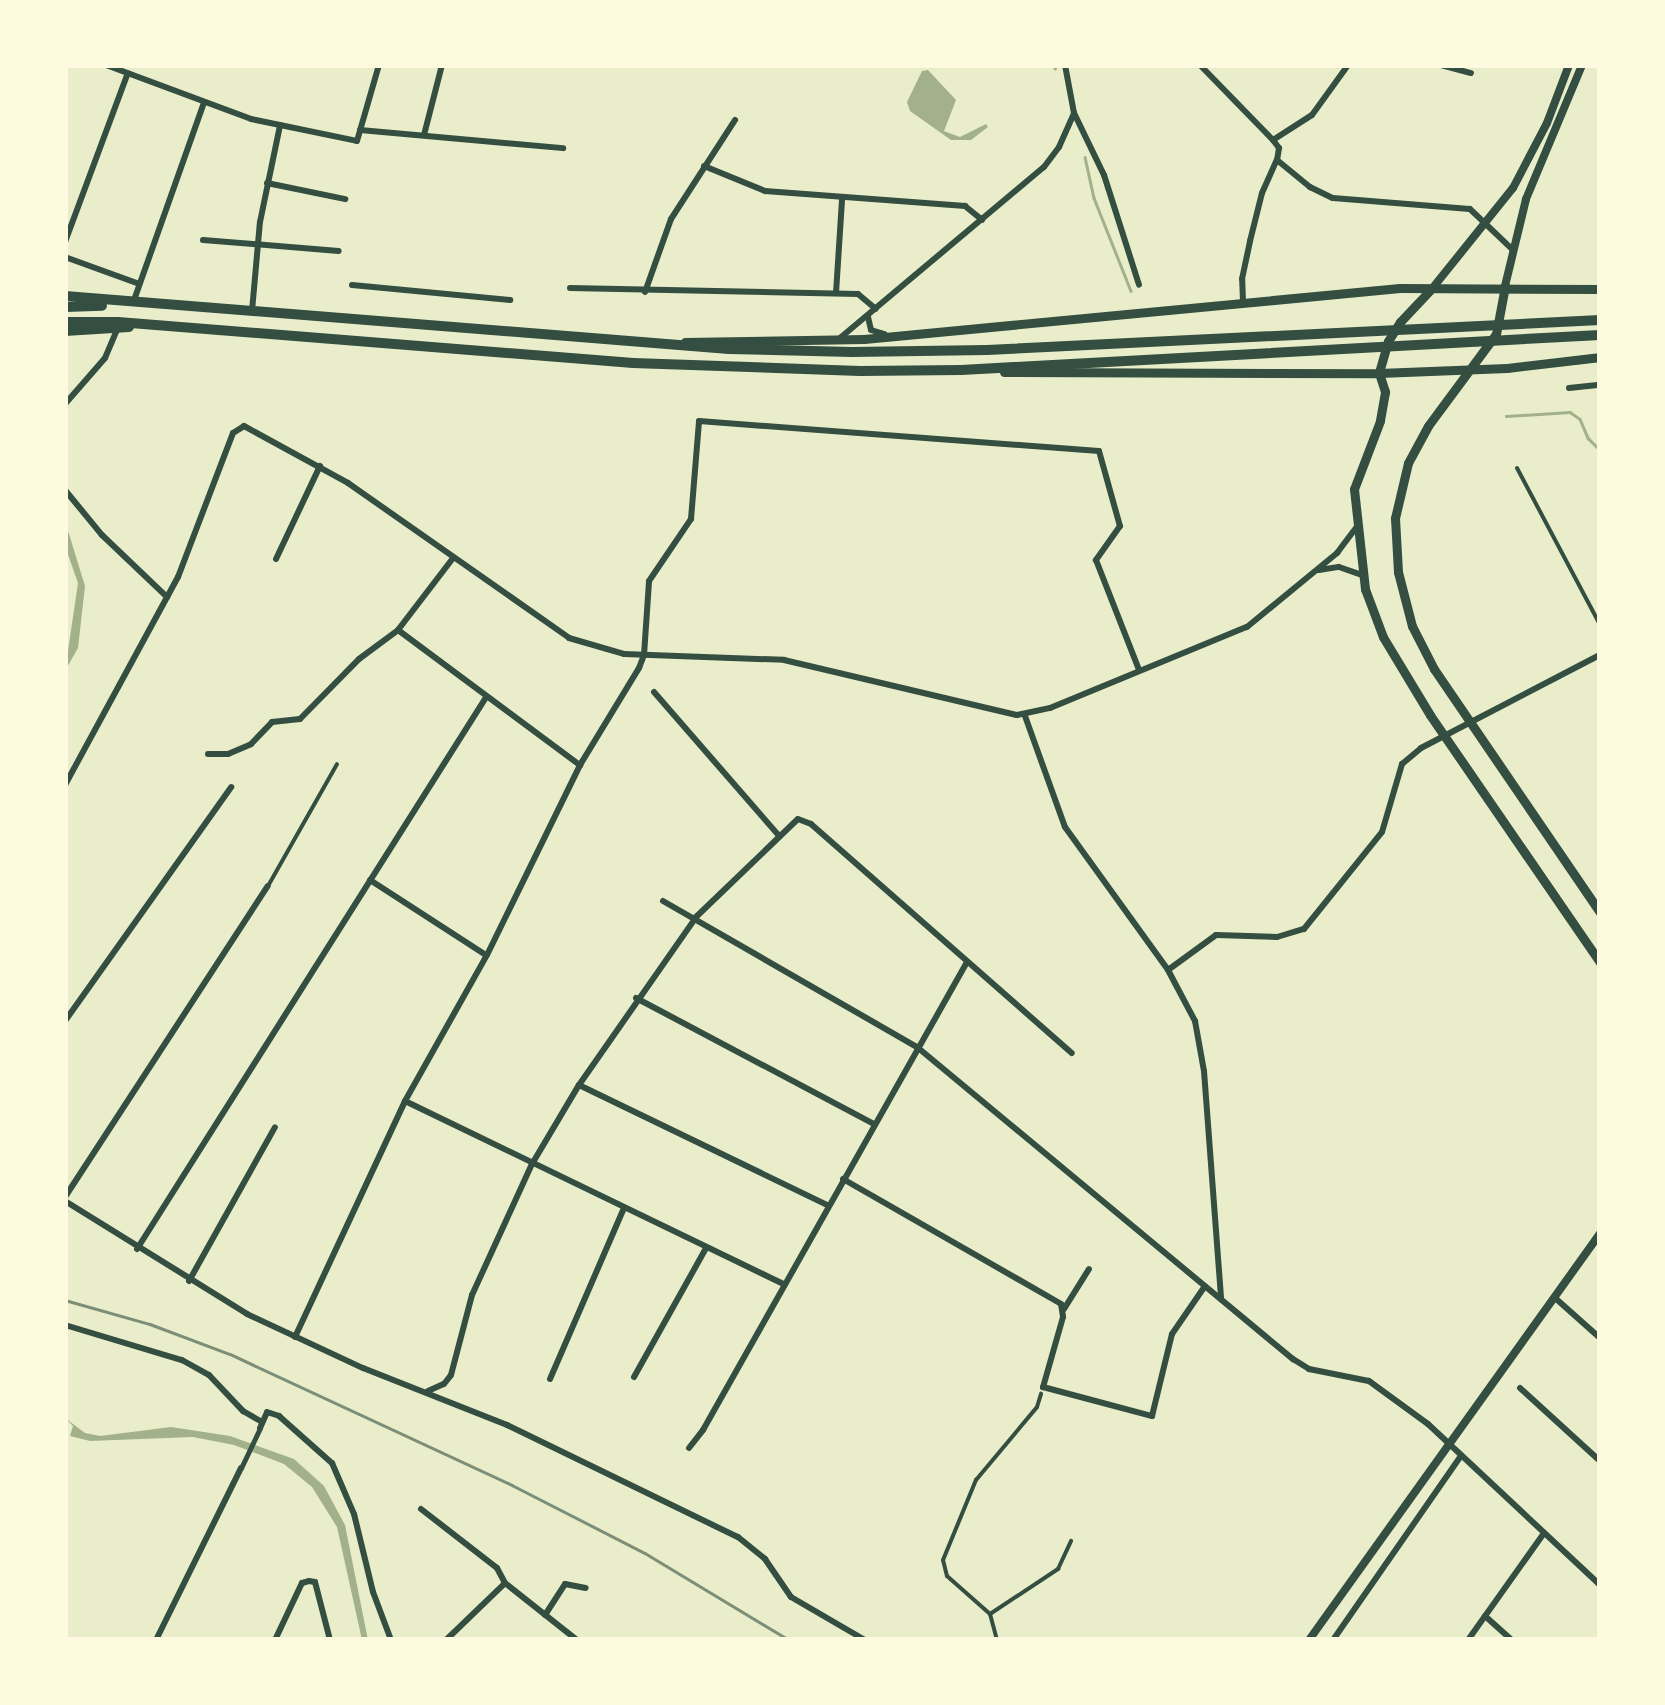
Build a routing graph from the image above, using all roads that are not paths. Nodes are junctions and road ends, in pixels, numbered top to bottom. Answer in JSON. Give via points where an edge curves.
{"nodes":[{"id":1,"x":106,"y":65,"type":"edge"},
{"id":2,"x":378,"y":65,"type":"edge"},
{"id":3,"x":442,"y":65,"type":"edge"},
{"id":4,"x":1065,"y":65,"type":"edge"},
{"id":5,"x":1200,"y":65,"type":"edge"},
{"id":6,"x":1348,"y":65,"type":"edge"},
{"id":7,"x":1441,"y":65,"type":"edge"},
{"id":8,"x":1569,"y":65,"type":"edge"},
{"id":9,"x":1582,"y":65,"type":"edge"},
{"id":10,"x":1471,"y":73,"type":"dead end"},
{"id":11,"x":128,"y":74,"type":"junction"},
{"id":12,"x":204,"y":102,"type":"junction"},
{"id":13,"x":1074,"y":112,"type":"junction"},
{"id":14,"x":734,"y":120,"type":"dead end"},
{"id":15,"x":280,"y":125,"type":"junction"},
{"id":16,"x":360,"y":130,"type":"junction"},
{"id":17,"x":424,"y":135,"type":"junction"},
{"id":18,"x":1274,"y":140,"type":"junction"},
{"id":19,"x":563,"y":148,"type":"dead end"},
{"id":20,"x":1278,"y":160,"type":"junction"},
{"id":21,"x":704,"y":166,"type":"junction"},
{"id":22,"x":267,"y":183,"type":"junction"},
{"id":23,"x":345,"y":199,"type":"dead end"},
{"id":24,"x":842,"y":199,"type":"junction"},
{"id":25,"x":982,"y":220,"type":"junction"},
{"id":26,"x":1484,"y":224,"type":"junction"},
{"id":27,"x":204,"y":240,"type":"dead end"},
{"id":28,"x":65,"y":242,"type":"edge"},
{"id":29,"x":257,"y":245,"type":"junction"},
{"id":30,"x":1511,"y":248,"type":"junction"},
{"id":31,"x":339,"y":252,"type":"dead end"},
{"id":32,"x":65,"y":257,"type":"edge"},
{"id":33,"x":137,"y":283,"type":"junction"},
{"id":34,"x":352,"y":285,"type":"dead end"},
{"id":35,"x":1139,"y":285,"type":"dead end"},
{"id":36,"x":470,"y":286,"type":"dead end"},
{"id":37,"x":1435,"y":286,"type":"junction"},
{"id":38,"x":1505,"y":286,"type":"junction"},
{"id":39,"x":570,"y":288,"type":"dead end"},
{"id":40,"x":1600,"y":289,"type":"edge"},
{"id":41,"x":646,"y":292,"type":"junction"},
{"id":42,"x":836,"y":293,"type":"junction"},
{"id":43,"x":65,"y":296,"type":"edge"},
{"id":44,"x":469,"y":296,"type":"junction"},
{"id":45,"x":510,"y":300,"type":"dead end"},
{"id":46,"x":1243,"y":302,"type":"junction"},
{"id":47,"x":133,"y":304,"type":"junction"},
{"id":48,"x":65,"y":307,"type":"edge"},
{"id":49,"x":876,"y":309,"type":"junction"},
{"id":50,"x":252,"y":312,"type":"junction"},
{"id":51,"x":868,"y":316,"type":"junction"},
{"id":52,"x":1600,"y":320,"type":"edge"},
{"id":53,"x":65,"y":322,"type":"edge"},
{"id":54,"x":135,"y":325,"type":"junction"},
{"id":55,"x":117,"y":330,"type":"junction"},
{"id":56,"x":65,"y":331,"type":"edge"},
{"id":57,"x":896,"y":334,"type":"junction"},
{"id":58,"x":1600,"y":335,"type":"edge"},
{"id":59,"x":838,"y":340,"type":"junction"},
{"id":60,"x":662,"y":344,"type":"junction"},
{"id":61,"x":1600,"y":357,"type":"edge"},
{"id":62,"x":961,"y":370,"type":"junction"},
{"id":63,"x":1472,"y":370,"type":"junction"},
{"id":64,"x":1380,"y":373,"type":"junction"},
{"id":65,"x":1600,"y":386,"type":"edge"},
{"id":66,"x":1569,"y":388,"type":"dead end"},
{"id":67,"x":65,"y":404,"type":"edge"},
{"id":68,"x":320,"y":466,"type":"junction"},
{"id":69,"x":1517,"y":468,"type":"dead end"},
{"id":70,"x":65,"y":490,"type":"edge"},
{"id":71,"x":1356,"y":528,"type":"junction"},
{"id":72,"x":454,"y":558,"type":"junction"},
{"id":73,"x":276,"y":559,"type":"dead end"},
{"id":74,"x":1314,"y":573,"type":"junction"},
{"id":75,"x":1362,"y":575,"type":"junction"},
{"id":76,"x":167,"y":597,"type":"junction"},
{"id":77,"x":1600,"y":625,"type":"edge"},
{"id":78,"x":398,"y":630,"type":"junction"},
{"id":79,"x":1600,"y":654,"type":"edge"},
{"id":80,"x":644,"y":655,"type":"junction"},
{"id":81,"x":1139,"y":670,"type":"junction"},
{"id":82,"x":654,"y":692,"type":"dead end"},
{"id":83,"x":485,"y":699,"type":"junction"},
{"id":84,"x":1026,"y":716,"type":"junction"},
{"id":85,"x":1470,"y":726,"type":"junction"},
{"id":86,"x":1445,"y":737,"type":"junction"},
{"id":87,"x":208,"y":754,"type":"dead end"},
{"id":88,"x":337,"y":764,"type":"dead end"},
{"id":89,"x":580,"y":765,"type":"junction"},
{"id":90,"x":65,"y":786,"type":"edge"},
{"id":91,"x":231,"y":787,"type":"dead end"},
{"id":92,"x":780,"y":836,"type":"junction"},
{"id":93,"x":370,"y":880,"type":"junction"},
{"id":94,"x":268,"y":886,"type":"joint"},
{"id":95,"x":663,"y":901,"type":"dead end"},
{"id":96,"x":1600,"y":912,"type":"edge"},
{"id":97,"x":696,"y":918,"type":"junction"},
{"id":98,"x":487,"y":955,"type":"junction"},
{"id":99,"x":967,"y":962,"type":"junction"},
{"id":100,"x":1600,"y":962,"type":"edge"},
{"id":101,"x":1168,"y":970,"type":"junction"},
{"id":102,"x":636,"y":998,"type":"junction"},
{"id":103,"x":65,"y":1020,"type":"edge"},
{"id":104,"x":917,"y":1047,"type":"junction"},
{"id":105,"x":1072,"y":1052,"type":"dead end"},
{"id":106,"x":579,"y":1086,"type":"junction"},
{"id":107,"x":405,"y":1101,"type":"junction"},
{"id":108,"x":874,"y":1124,"type":"junction"},
{"id":109,"x":275,"y":1127,"type":"dead end"},
{"id":110,"x":532,"y":1164,"type":"junction"},
{"id":111,"x":843,"y":1179,"type":"junction"},
{"id":112,"x":65,"y":1199,"type":"edge"},
{"id":113,"x":827,"y":1205,"type":"junction"},
{"id":114,"x":624,"y":1208,"type":"junction"},
{"id":115,"x":1600,"y":1234,"type":"edge"},
{"id":116,"x":706,"y":1248,"type":"junction"},
{"id":117,"x":138,"y":1249,"type":"junction"},
{"id":118,"x":1089,"y":1269,"type":"dead end"},
{"id":119,"x":190,"y":1281,"type":"junction"},
{"id":120,"x":784,"y":1284,"type":"junction"},
{"id":121,"x":1205,"y":1286,"type":"junction"},
{"id":122,"x":1554,"y":1298,"type":"junction"},
{"id":123,"x":1221,"y":1300,"type":"junction"},
{"id":124,"x":1064,"y":1308,"type":"junction"},
{"id":125,"x":65,"y":1326,"type":"edge"},
{"id":126,"x":295,"y":1337,"type":"junction"},
{"id":127,"x":1600,"y":1338,"type":"edge"},
{"id":128,"x":634,"y":1377,"type":"dead end"},
{"id":129,"x":550,"y":1379,"type":"dead end"},
{"id":130,"x":1520,"y":1388,"type":"dead end"},
{"id":131,"x":428,"y":1391,"type":"junction"},
{"id":132,"x":1041,"y":1394,"type":"dead end"},
{"id":133,"x":261,"y":1425,"type":"junction"},
{"id":134,"x":1448,"y":1445,"type":"junction"},
{"id":135,"x":689,"y":1448,"type":"dead end"},
{"id":136,"x":1461,"y":1456,"type":"junction"},
{"id":137,"x":1600,"y":1462,"type":"edge"},
{"id":138,"x":241,"y":1468,"type":"joint"},
{"id":139,"x":421,"y":1509,"type":"dead end"},
{"id":140,"x":1544,"y":1533,"type":"junction"},
{"id":141,"x":1071,"y":1541,"type":"dead end"},
{"id":142,"x":505,"y":1583,"type":"junction"},
{"id":143,"x":1600,"y":1584,"type":"edge"},
{"id":144,"x":586,"y":1588,"type":"dead end"},
{"id":145,"x":990,"y":1614,"type":"junction"},
{"id":146,"x":544,"y":1615,"type":"junction"},
{"id":147,"x":1485,"y":1616,"type":"junction"},
{"id":148,"x":156,"y":1640,"type":"edge"},
{"id":149,"x":275,"y":1640,"type":"edge"},
{"id":150,"x":330,"y":1640,"type":"edge"},
{"id":151,"x":391,"y":1640,"type":"edge"},
{"id":152,"x":446,"y":1640,"type":"edge"},
{"id":153,"x":577,"y":1640,"type":"edge"},
{"id":154,"x":866,"y":1640,"type":"edge"},
{"id":155,"x":997,"y":1640,"type":"edge"},
{"id":156,"x":1308,"y":1640,"type":"edge"},
{"id":157,"x":1333,"y":1640,"type":"edge"},
{"id":158,"x":1468,"y":1640,"type":"edge"},
{"id":159,"x":1512,"y":1640,"type":"edge"}],
"edges":[{"from":1,"to":11,"type":"street"},
{"from":2,"to":16,"type":"street"},
{"from":3,"to":17,"type":"street"},
{"from":4,"to":13,"type":"street"},
{"from":5,"to":18,"type":"street"},
{"from":6,"to":18,"type":"street","via":[[1312,115]]},
{"from":7,"to":10,"type":"street"},
{"from":8,"to":26,"type":"street","via":[[1531,156]]},
{"from":9,"to":30,"type":"street"},
{"from":11,"to":12,"type":"street"},
{"from":11,"to":28,"type":"street"},
{"from":12,"to":15,"type":"street"},
{"from":12,"to":33,"type":"street"},
{"from":13,"to":25,"type":"street","via":[[1044,167]]},
{"from":13,"to":35,"type":"street","via":[[1104,175]]},
{"from":14,"to":21,"type":"street"},
{"from":15,"to":16,"type":"street","via":[[357,141]]},
{"from":15,"to":22,"type":"street"},
{"from":16,"to":17,"type":"street"},
{"from":17,"to":19,"type":"street"},
{"from":18,"to":20,"type":"street"},
{"from":20,"to":26,"type":"street","via":[[1334,198],[1470,209]]},
{"from":20,"to":46,"type":"street","via":[[1250,241]]},
{"from":21,"to":24,"type":"street","via":[[756,189]]},
{"from":21,"to":41,"type":"street","via":[[670,219]]},
{"from":22,"to":23,"type":"street"},
{"from":22,"to":29,"type":"street"},
{"from":24,"to":25,"type":"street","via":[[965,206]]},
{"from":24,"to":42,"type":"street"},
{"from":25,"to":49,"type":"street"},
{"from":26,"to":30,"type":"street"},
{"from":26,"to":37,"type":"street"},
{"from":27,"to":29,"type":"street"},
{"from":29,"to":31,"type":"street"},
{"from":29,"to":50,"type":"street"},
{"from":30,"to":38,"type":"street"},
{"from":32,"to":33,"type":"street"},
{"from":33,"to":47,"type":"street"},
{"from":34,"to":44,"type":"street"},
{"from":36,"to":44,"type":"street"},
{"from":37,"to":38,"type":"main road"},
{"from":37,"to":46,"type":"main road"},
{"from":37,"to":64,"type":"main road","via":[[1400,322]]},
{"from":38,"to":40,"type":"main road"},
{"from":38,"to":63,"type":"main road","via":[[1496,334]]},
{"from":39,"to":41,"type":"street"},
{"from":41,"to":42,"type":"street"},
{"from":42,"to":49,"type":"street","via":[[862,294]]},
{"from":43,"to":47,"type":"main road"},
{"from":44,"to":45,"type":"street"},
{"from":46,"to":57,"type":"main road"},
{"from":47,"to":48,"type":"main road"},
{"from":47,"to":50,"type":"main road"},
{"from":49,"to":51,"type":"street"},
{"from":50,"to":60,"type":"main road"},
{"from":51,"to":57,"type":"street","via":[[876,333]]},
{"from":51,"to":59,"type":"street"},
{"from":52,"to":60,"type":"main road","via":[[852,352]]},
{"from":53,"to":54,"type":"main road"},
{"from":54,"to":55,"type":"main road"},
{"from":54,"to":62,"type":"main road","via":[[726,368]]},
{"from":55,"to":56,"type":"main road"},
{"from":55,"to":67,"type":"street","via":[[105,358]]},
{"from":57,"to":59,"type":"main road"},
{"from":58,"to":62,"type":"main road"},
{"from":59,"to":60,"type":"main road"},
{"from":61,"to":63,"type":"main road"},
{"from":62,"to":64,"type":"main road"},
{"from":63,"to":64,"type":"main road"},
{"from":63,"to":85,"type":"main road","via":[[1408,463],[1394,539],[1412,626]]},
{"from":64,"to":71,"type":"main road","via":[[1383,408],[1356,478]]},
{"from":65,"to":66,"type":"street"},
{"from":68,"to":72,"type":"street"},
{"from":68,"to":73,"type":"street"},
{"from":68,"to":76,"type":"street","via":[[244,426],[233,434]]},
{"from":69,"to":77,"type":"lane"},
{"from":70,"to":76,"type":"street"},
{"from":71,"to":74,"type":"street"},
{"from":71,"to":75,"type":"main road"},
{"from":72,"to":78,"type":"street"},
{"from":72,"to":80,"type":"street","via":[[569,638]]},
{"from":74,"to":75,"type":"street","via":[[1332,567]]},
{"from":74,"to":81,"type":"street","via":[[1247,627]]},
{"from":75,"to":86,"type":"main road","via":[[1384,636]]},
{"from":76,"to":90,"type":"street"},
{"from":78,"to":83,"type":"street"},
{"from":78,"to":87,"type":"street","via":[[300,719],[272,722],[250,744]]},
{"from":79,"to":85,"type":"street"},
{"from":80,"to":81,"type":"street","via":[[649,581],[691,519],[699,421],[1098,450],[1120,526],[1096,560]]},
{"from":80,"to":84,"type":"street","via":[[784,660]]},
{"from":80,"to":89,"type":"street"},
{"from":81,"to":84,"type":"street"},
{"from":82,"to":92,"type":"street"},
{"from":83,"to":89,"type":"street"},
{"from":83,"to":93,"type":"street"},
{"from":84,"to":101,"type":"street","via":[[1064,828]]},
{"from":85,"to":86,"type":"street"},
{"from":85,"to":96,"type":"main road"},
{"from":86,"to":100,"type":"main road"},
{"from":86,"to":101,"type":"street","via":[[1402,764],[1382,832],[1304,929],[1277,937],[1216,935]]},
{"from":88,"to":94,"type":"lane"},
{"from":89,"to":98,"type":"street"},
{"from":91,"to":103,"type":"street"},
{"from":92,"to":97,"type":"street"},
{"from":92,"to":99,"type":"street","via":[[798,819],[811,824]]},
{"from":93,"to":98,"type":"street"},
{"from":93,"to":117,"type":"street"},
{"from":94,"to":112,"type":"street"},
{"from":95,"to":97,"type":"street"},
{"from":97,"to":102,"type":"street"},
{"from":97,"to":104,"type":"street"},
{"from":98,"to":107,"type":"street"},
{"from":99,"to":104,"type":"street"},
{"from":99,"to":105,"type":"street"},
{"from":101,"to":123,"type":"street","via":[[1190,1007],[1202,1054]]},
{"from":102,"to":106,"type":"street"},
{"from":102,"to":108,"type":"street"},
{"from":104,"to":108,"type":"street"},
{"from":104,"to":121,"type":"street"},
{"from":106,"to":110,"type":"street"},
{"from":106,"to":113,"type":"street"},
{"from":107,"to":110,"type":"street"},
{"from":107,"to":126,"type":"street"},
{"from":108,"to":111,"type":"street"},
{"from":109,"to":119,"type":"street"},
{"from":110,"to":114,"type":"street"},
{"from":110,"to":131,"type":"street","via":[[472,1295],[451,1374]]},
{"from":111,"to":113,"type":"street"},
{"from":111,"to":124,"type":"street"},
{"from":112,"to":117,"type":"street"},
{"from":113,"to":120,"type":"street"},
{"from":114,"to":116,"type":"street"},
{"from":114,"to":129,"type":"street"},
{"from":115,"to":122,"type":"street"},
{"from":116,"to":120,"type":"street"},
{"from":116,"to":128,"type":"street"},
{"from":117,"to":119,"type":"street"},
{"from":118,"to":124,"type":"street"},
{"from":119,"to":126,"type":"street"},
{"from":120,"to":135,"type":"street"},
{"from":121,"to":123,"type":"street"},
{"from":121,"to":124,"type":"street","via":[[1172,1334],[1152,1416],[1043,1387]]},
{"from":122,"to":127,"type":"street"},
{"from":122,"to":134,"type":"street"},
{"from":123,"to":134,"type":"street","via":[[1303,1366],[1380,1388]]},
{"from":125,"to":133,"type":"street","via":[[182,1360],[209,1374]]},
{"from":126,"to":131,"type":"street"},
{"from":130,"to":137,"type":"street"},
{"from":131,"to":154,"type":"street","via":[[738,1537],[766,1559],[791,1597]]},
{"from":132,"to":145,"type":"lane","via":[[976,1480],[943,1560],[947,1576]]},
{"from":133,"to":138,"type":"street"},
{"from":133,"to":151,"type":"street","via":[[267,1412],[280,1416],[332,1463]]},
{"from":134,"to":136,"type":"street"},
{"from":134,"to":156,"type":"street"},
{"from":136,"to":140,"type":"street"},
{"from":136,"to":157,"type":"street"},
{"from":138,"to":148,"type":"street"},
{"from":139,"to":142,"type":"street","via":[[497,1568]]},
{"from":140,"to":143,"type":"street"},
{"from":140,"to":147,"type":"street"},
{"from":141,"to":145,"type":"lane","via":[[1058,1569]]},
{"from":142,"to":146,"type":"street"},
{"from":142,"to":152,"type":"street"},
{"from":144,"to":146,"type":"street","via":[[565,1584]]},
{"from":145,"to":155,"type":"lane"},
{"from":146,"to":153,"type":"street"},
{"from":147,"to":158,"type":"street"},
{"from":147,"to":159,"type":"street"},
{"from":149,"to":150,"type":"street","via":[[309,1580],[315,1582]]}]}
